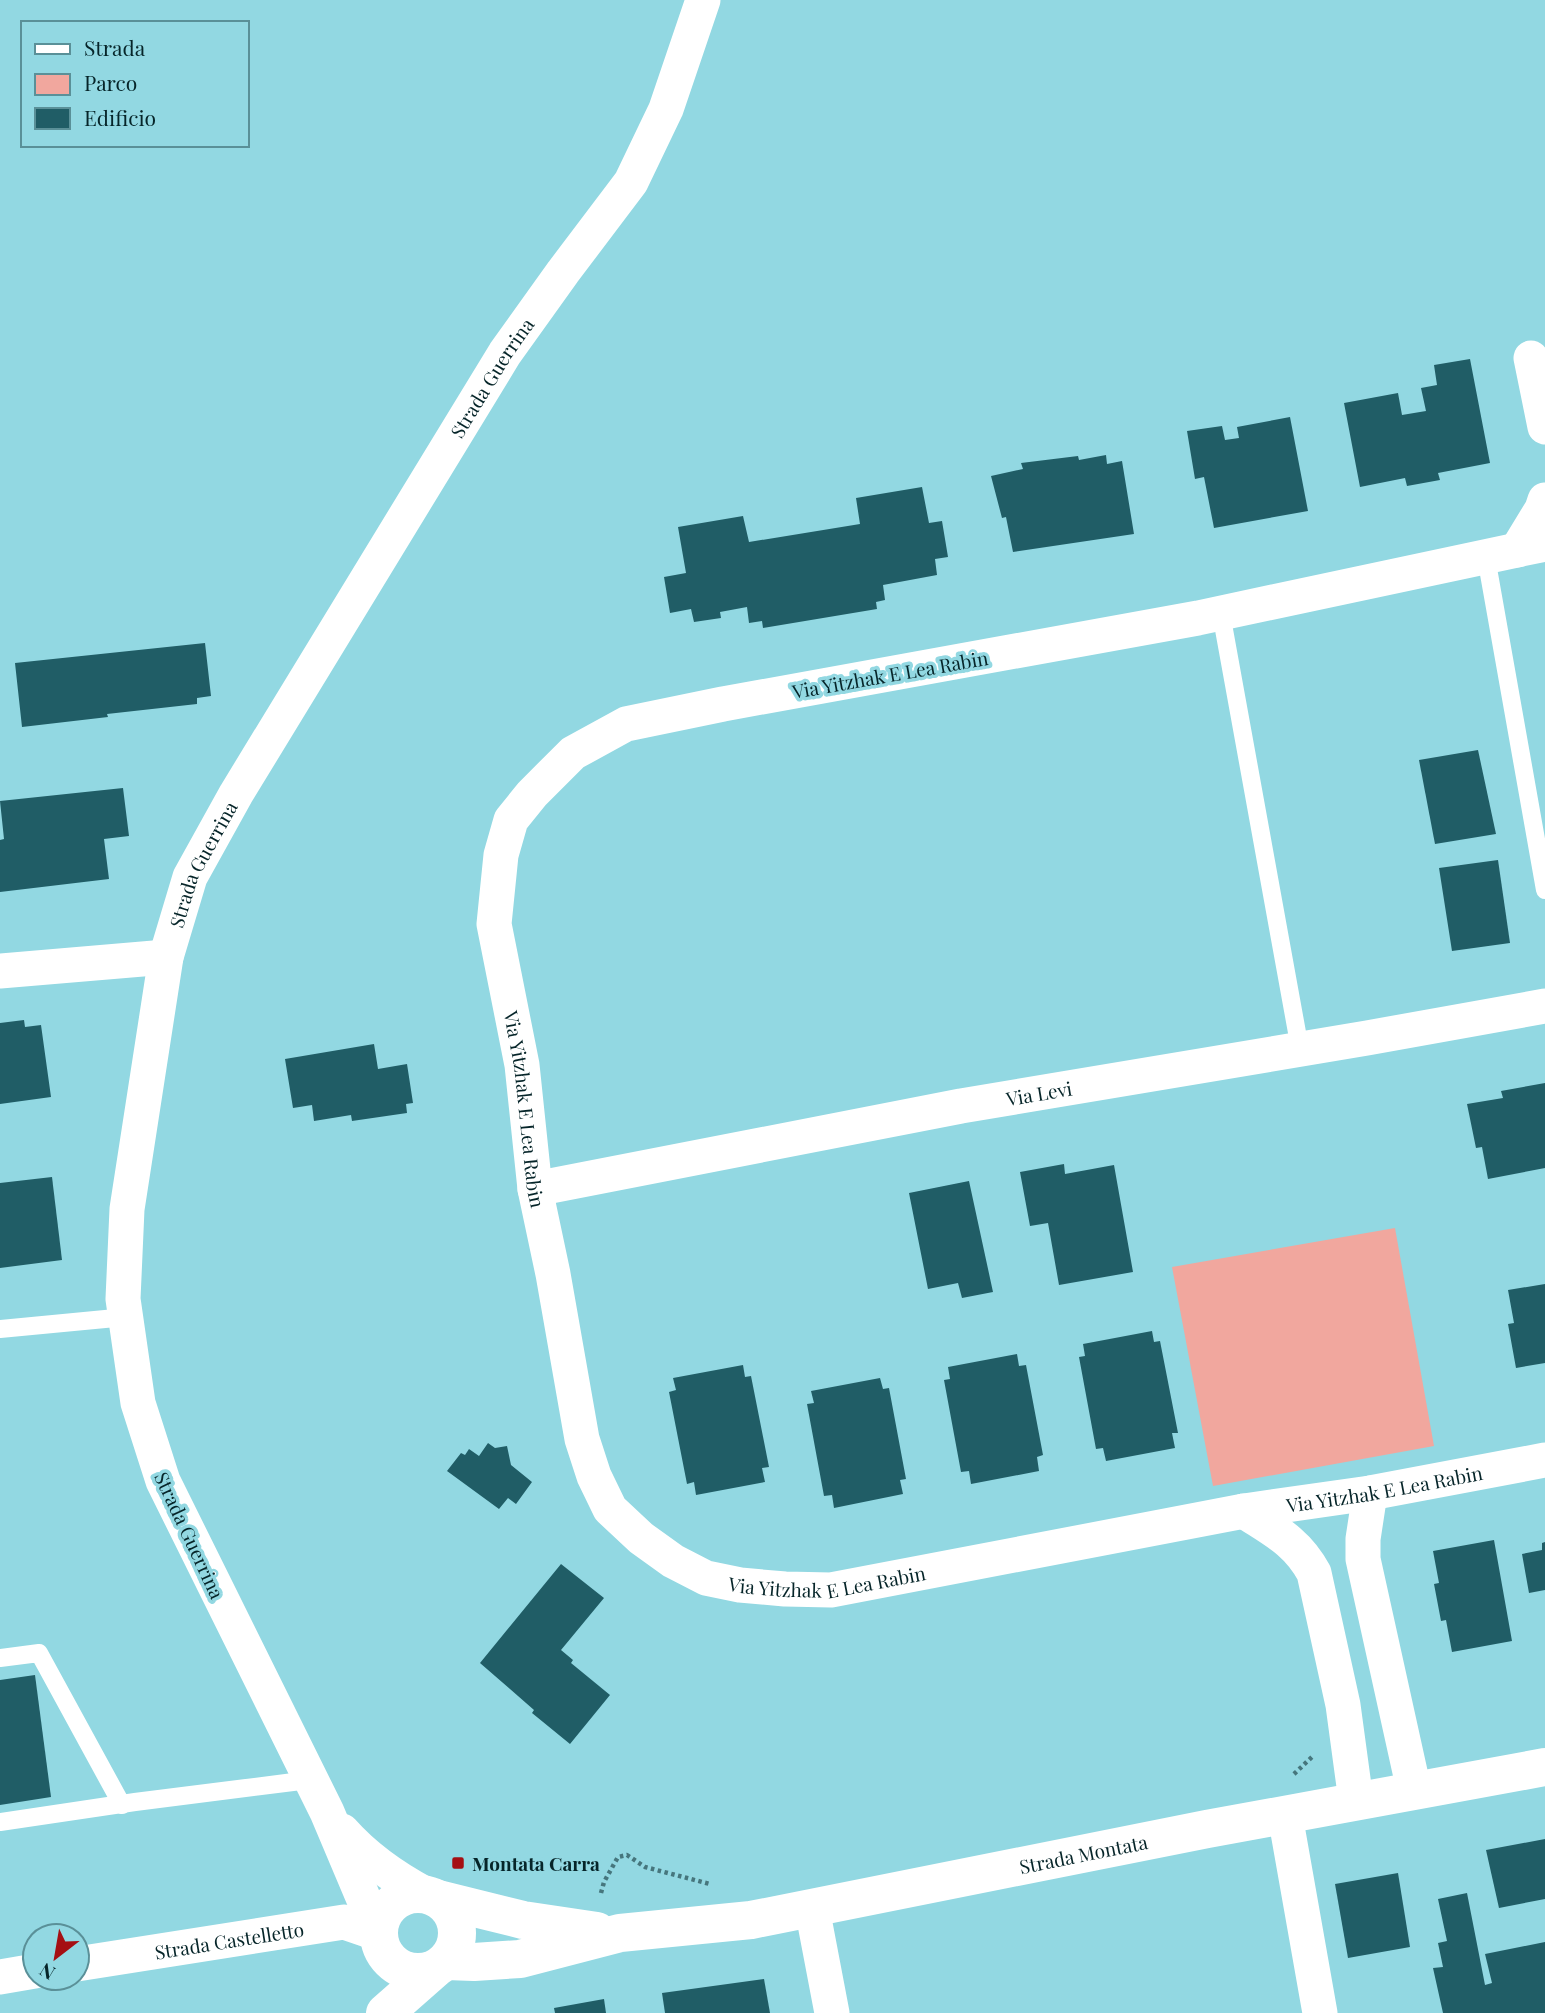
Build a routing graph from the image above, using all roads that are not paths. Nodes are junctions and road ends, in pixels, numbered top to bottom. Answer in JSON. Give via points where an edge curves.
{"nodes":[{"id":1,"x":703,"y":0,"type":"edge"},
{"id":2,"x":1531,"y":358,"type":"dead end"},
{"id":3,"x":1545,"y":427,"type":"edge"},
{"id":4,"x":1545,"y":500,"type":"edge"},
{"id":5,"x":1516,"y":550,"type":"edge"},
{"id":6,"x":1221,"y":613,"type":"junction"},
{"id":7,"x":1545,"y":890,"type":"edge"},
{"id":8,"x":166,"y":957,"type":"junction"},
{"id":9,"x":0,"y":971,"type":"edge"},
{"id":10,"x":1545,"y":1006,"type":"edge"},
{"id":11,"x":1300,"y":1049,"type":"junction"},
{"id":12,"x":536,"y":1189,"type":"junction"},
{"id":13,"x":126,"y":1317,"type":"junction"},
{"id":14,"x":0,"y":1329,"type":"edge"},
{"id":15,"x":1545,"y":1460,"type":"edge"},
{"id":16,"x":1370,"y":1493,"type":"junction"},
{"id":17,"x":1244,"y":1511,"type":"junction"},
{"id":18,"x":0,"y":1658,"type":"edge"},
{"id":19,"x":1545,"y":1768,"type":"edge"},
{"id":20,"x":309,"y":1780,"type":"junction"},
{"id":21,"x":1413,"y":1790,"type":"junction"},
{"id":22,"x":1356,"y":1801,"type":"junction"},
{"id":23,"x":122,"y":1805,"type":"junction"},
{"id":24,"x":327,"y":1812,"type":"junction"},
{"id":25,"x":1285,"y":1815,"type":"junction"},
{"id":26,"x":0,"y":1822,"type":"edge"},
{"id":27,"x":431,"y":1897,"type":"junction"},
{"id":28,"x":812,"y":1908,"type":"junction"},
{"id":29,"x":605,"y":1932,"type":"junction"},
{"id":30,"x":380,"y":1935,"type":"junction"},
{"id":31,"x":91,"y":1963,"type":"edge"},
{"id":32,"x":440,"y":1965,"type":"junction"},
{"id":33,"x":21,"y":1973,"type":"edge"},
{"id":34,"x":0,"y":1977,"type":"edge"},
{"id":35,"x":375,"y":2013,"type":"edge"},
{"id":36,"x":385,"y":2013,"type":"edge"},
{"id":37,"x":832,"y":2013,"type":"edge"},
{"id":38,"x":1320,"y":2013,"type":"edge"}],
"edges":[{"from":1,"to":8,"type":"street","name":"Strada Guerrina","via":[[666,109],[631,182],[505,353],[236,794],[190,877]]},
{"from":2,"to":3,"type":"street"},
{"from":4,"to":5,"type":"street"},
{"from":5,"to":6,"type":"street","name":"Via Yitzhak E Lea Rabin"},
{"from":5,"to":7,"type":"lane"},
{"from":6,"to":11,"type":"lane"},
{"from":6,"to":12,"type":"street","name":"Via Yitzhak E Lea Rabin","via":[[626,724],[573,753],[512,820],[501,855],[494,924],[522,1065]]},
{"from":8,"to":9,"type":"street"},
{"from":8,"to":13,"type":"street","name":"Strada Guerrina","via":[[127,1209]]},
{"from":10,"to":11,"type":"street","name":"Via Levi"},
{"from":11,"to":12,"type":"street","name":"Via Levi","via":[[961,1106]]},
{"from":12,"to":17,"type":"street","name":"Via Yitzhak E Lea Rabin","via":[[582,1439],[594,1476],[610,1510],[640,1538],[706,1578],[763,1587],[831,1590]]},
{"from":13,"to":14,"type":"lane"},
{"from":13,"to":20,"type":"street","name":"Strada Guerrina","via":[[138,1403],[163,1481]]},
{"from":15,"to":16,"type":"street","name":"Via Yitzhak E Lea Rabin"},
{"from":16,"to":17,"type":"street","name":"Via Yitzhak E Lea Rabin"},
{"from":16,"to":21,"type":"street","via":[[1363,1559]]},
{"from":17,"to":22,"type":"street","via":[[1292,1542],[1314,1573],[1343,1705]]},
{"from":18,"to":23,"type":"lane","via":[[39,1653]]},
{"from":19,"to":21,"type":"street","name":"Strada Montata"},
{"from":20,"to":23,"type":"lane"},
{"from":20,"to":24,"type":"street","name":"Strada Guerrina"},
{"from":21,"to":22,"type":"street","name":"Strada Montata"},
{"from":22,"to":25,"type":"street","name":"Strada Montata"},
{"from":23,"to":26,"type":"lane"},
{"from":24,"to":27,"type":"street","name":"Strada Guerrina","via":[[379,1867]]},
{"from":24,"to":30,"type":"street","name":"Strada Guerrina"},
{"from":25,"to":28,"type":"street","name":"Strada Montata"},
{"from":25,"to":38,"type":"street"},
{"from":27,"to":29,"type":"street","name":"Strada Montata","via":[[523,1920]]},
{"from":27,"to":30,"type":"street","via":[[417,1894],[391,1904],[383,1914]]},
{"from":27,"to":32,"type":"street","via":[[448,1908],[455,1920],[454,1950]]},
{"from":28,"to":29,"type":"street","name":"Strada Montata","via":[[751,1920]]},
{"from":28,"to":37,"type":"street"},
{"from":29,"to":32,"type":"street","name":"Strada Montata","via":[[520,1959]]},
{"from":30,"to":31,"type":"street","name":"Strada Castelletto","via":[[344,1922]]},
{"from":30,"to":32,"type":"street","via":[[387,1959],[398,1968],[411,1973]]},
{"from":30,"to":35,"type":"street"},
{"from":32,"to":36,"type":"street"},
{"from":33,"to":34,"type":"street"}]}
